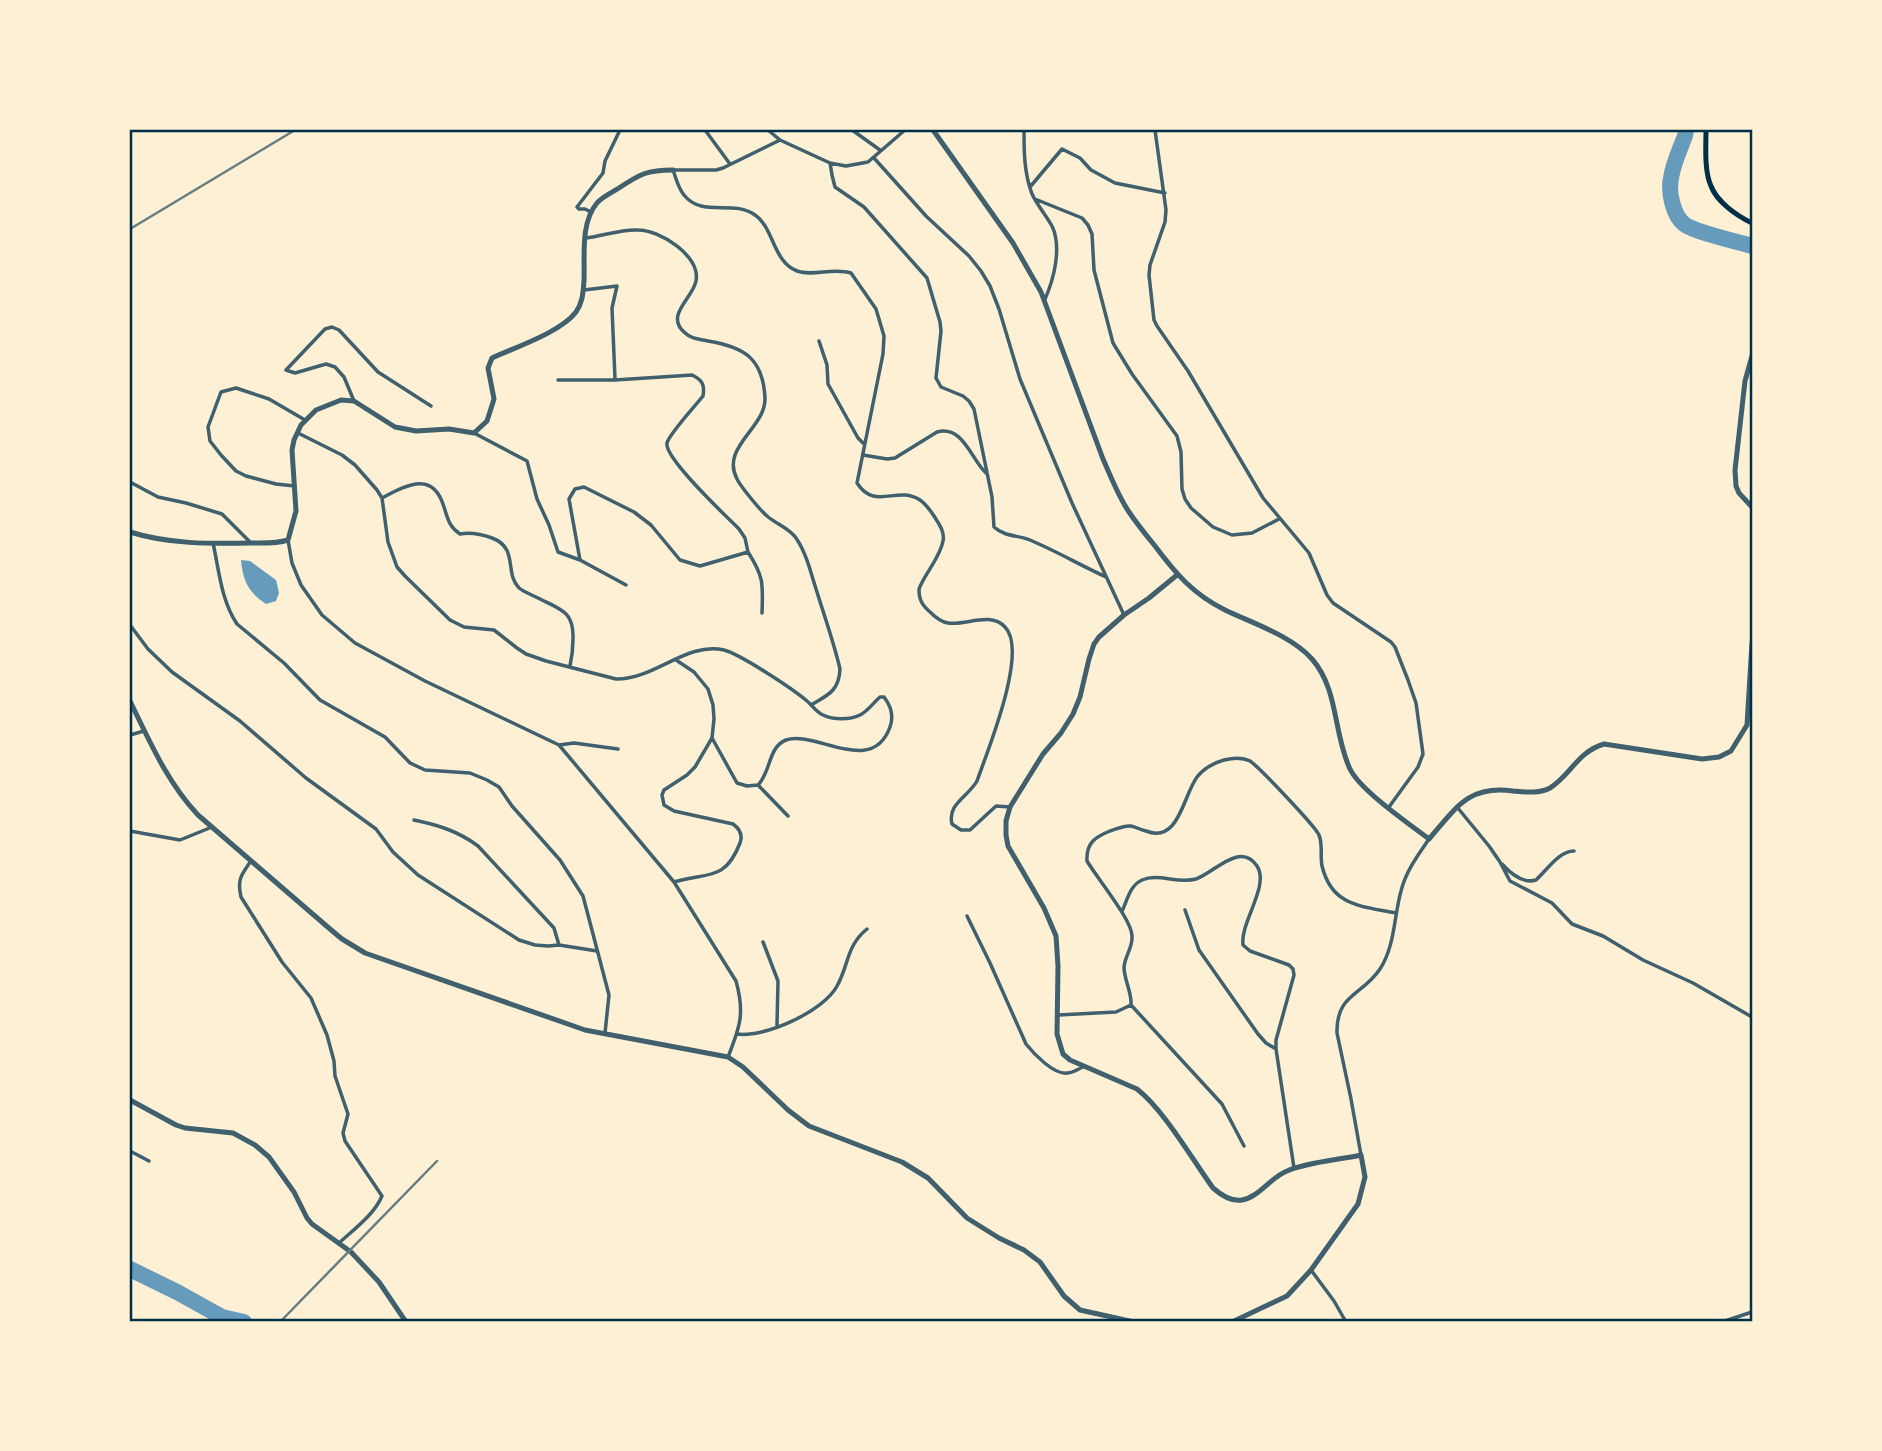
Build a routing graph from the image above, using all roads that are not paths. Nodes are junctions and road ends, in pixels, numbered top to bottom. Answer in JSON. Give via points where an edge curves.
{"nodes":[{"id":1,"x":620,"y":130,"type":"edge"},
{"id":2,"x":705,"y":130,"type":"edge"},
{"id":3,"x":768,"y":130,"type":"edge"},
{"id":4,"x":852,"y":130,"type":"edge"},
{"id":5,"x":905,"y":130,"type":"edge"},
{"id":6,"x":933,"y":130,"type":"edge"},
{"id":7,"x":1024,"y":130,"type":"edge"},
{"id":8,"x":1155,"y":130,"type":"edge"},
{"id":9,"x":1706,"y":130,"type":"edge"},
{"id":10,"x":780,"y":140,"type":"junction"},
{"id":11,"x":880,"y":150,"type":"junction"},
{"id":12,"x":874,"y":158,"type":"junction"},
{"id":13,"x":830,"y":163,"type":"junction"},
{"id":14,"x":730,"y":164,"type":"junction"},
{"id":15,"x":673,"y":170,"type":"junction"},
{"id":16,"x":1030,"y":187,"type":"junction"},
{"id":17,"x":1165,"y":193,"type":"junction"},
{"id":18,"x":1035,"y":200,"type":"junction"},
{"id":19,"x":591,"y":212,"type":"junction"},
{"id":20,"x":1752,"y":223,"type":"edge"},
{"id":21,"x":584,"y":238,"type":"junction"},
{"id":22,"x":583,"y":290,"type":"junction"},
{"id":23,"x":1045,"y":299,"type":"junction"},
{"id":24,"x":819,"y":341,"type":"dead end"},
{"id":25,"x":1752,"y":356,"type":"edge"},
{"id":26,"x":558,"y":380,"type":"dead end"},
{"id":27,"x":615,"y":380,"type":"junction"},
{"id":28,"x":354,"y":401,"type":"junction"},
{"id":29,"x":431,"y":406,"type":"dead end"},
{"id":30,"x":305,"y":420,"type":"junction"},
{"id":31,"x":296,"y":432,"type":"junction"},
{"id":32,"x":474,"y":433,"type":"junction"},
{"id":33,"x":864,"y":443,"type":"junction"},
{"id":34,"x":863,"y":455,"type":"junction"},
{"id":35,"x":987,"y":474,"type":"junction"},
{"id":36,"x":130,"y":482,"type":"edge"},
{"id":37,"x":295,"y":486,"type":"junction"},
{"id":38,"x":382,"y":498,"type":"junction"},
{"id":39,"x":1752,"y":507,"type":"edge"},
{"id":40,"x":1279,"y":519,"type":"junction"},
{"id":41,"x":130,"y":532,"type":"edge"},
{"id":42,"x":288,"y":540,"type":"junction"},
{"id":43,"x":213,"y":543,"type":"junction"},
{"id":44,"x":251,"y":543,"type":"junction"},
{"id":45,"x":748,"y":552,"type":"junction"},
{"id":46,"x":580,"y":560,"type":"junction"},
{"id":47,"x":1177,"y":575,"type":"junction"},
{"id":48,"x":1106,"y":577,"type":"junction"},
{"id":49,"x":626,"y":585,"type":"dead end"},
{"id":50,"x":762,"y":613,"type":"dead end"},
{"id":51,"x":1124,"y":615,"type":"junction"},
{"id":52,"x":130,"y":625,"type":"edge"},
{"id":53,"x":1752,"y":643,"type":"edge"},
{"id":54,"x":676,"y":660,"type":"junction"},
{"id":55,"x":570,"y":666,"type":"junction"},
{"id":56,"x":130,"y":701,"type":"edge"},
{"id":57,"x":811,"y":705,"type":"junction"},
{"id":58,"x":144,"y":732,"type":"junction"},
{"id":59,"x":130,"y":735,"type":"edge"},
{"id":60,"x":712,"y":738,"type":"junction"},
{"id":61,"x":559,"y":745,"type":"junction"},
{"id":62,"x":618,"y":748,"type":"dead end"},
{"id":63,"x":758,"y":785,"type":"junction"},
{"id":64,"x":1010,"y":807,"type":"junction"},
{"id":65,"x":1389,"y":807,"type":"junction"},
{"id":66,"x":1457,"y":807,"type":"junction"},
{"id":67,"x":788,"y":816,"type":"dead end"},
{"id":68,"x":414,"y":820,"type":"dead end"},
{"id":69,"x":212,"y":827,"type":"junction"},
{"id":70,"x":130,"y":831,"type":"edge"},
{"id":71,"x":1429,"y":839,"type":"junction"},
{"id":72,"x":1574,"y":851,"type":"dead end"},
{"id":73,"x":251,"y":861,"type":"junction"},
{"id":74,"x":1500,"y":862,"type":"junction"},
{"id":75,"x":674,"y":882,"type":"junction"},
{"id":76,"x":1185,"y":910,"type":"dead end"},
{"id":77,"x":1122,"y":911,"type":"junction"},
{"id":78,"x":1396,"y":913,"type":"junction"},
{"id":79,"x":967,"y":916,"type":"dead end"},
{"id":80,"x":867,"y":929,"type":"dead end"},
{"id":81,"x":763,"y":942,"type":"dead end"},
{"id":82,"x":559,"y":945,"type":"junction"},
{"id":83,"x":597,"y":951,"type":"junction"},
{"id":84,"x":1131,"y":1005,"type":"junction"},
{"id":85,"x":1058,"y":1015,"type":"junction"},
{"id":86,"x":1752,"y":1017,"type":"edge"},
{"id":87,"x":777,"y":1026,"type":"junction"},
{"id":88,"x":606,"y":1033,"type":"junction"},
{"id":89,"x":737,"y":1034,"type":"junction"},
{"id":90,"x":1276,"y":1049,"type":"junction"},
{"id":91,"x":729,"y":1057,"type":"junction"},
{"id":92,"x":1083,"y":1067,"type":"junction"},
{"id":93,"x":130,"y":1100,"type":"edge"},
{"id":94,"x":1244,"y":1146,"type":"dead end"},
{"id":95,"x":130,"y":1151,"type":"edge"},
{"id":96,"x":1361,"y":1156,"type":"junction"},
{"id":97,"x":149,"y":1161,"type":"dead end"},
{"id":98,"x":1294,"y":1168,"type":"junction"},
{"id":99,"x":339,"y":1243,"type":"junction"},
{"id":100,"x":1311,"y":1270,"type":"junction"},
{"id":101,"x":1752,"y":1312,"type":"edge"},
{"id":102,"x":406,"y":1321,"type":"edge"},
{"id":103,"x":1134,"y":1321,"type":"edge"},
{"id":104,"x":1232,"y":1321,"type":"edge"},
{"id":105,"x":1346,"y":1321,"type":"edge"},
{"id":106,"x":1722,"y":1321,"type":"edge"}],
"edges":[{"from":1,"to":19,"type":"street","via":[[603,173],[577,207]]},
{"from":2,"to":14,"type":"street"},
{"from":3,"to":10,"type":"street"},
{"from":4,"to":11,"type":"street"},
{"from":5,"to":11,"type":"street"},
{"from":6,"to":23,"type":"street","via":[[1013,243]]},
{"from":7,"to":16,"type":"street"},
{"from":8,"to":17,"type":"street"},
{"from":9,"to":20,"type":"main road","via":[[1710,185],[1726,205]]},
{"from":10,"to":13,"type":"street"},
{"from":10,"to":14,"type":"street"},
{"from":11,"to":12,"type":"street"},
{"from":12,"to":13,"type":"street","via":[[846,166]]},
{"from":12,"to":48,"type":"street","via":[[969,256],[990,286],[1020,379]]},
{"from":13,"to":35,"type":"street","via":[[835,187],[864,207],[927,278],[940,322],[936,378],[941,387],[962,396],[974,409]]},
{"from":14,"to":15,"type":"street","via":[[716,170]]},
{"from":15,"to":19,"type":"street","via":[[653,170],[631,179]]},
{"from":15,"to":33,"type":"street","via":[[684,195],[695,204],[740,208],[756,215],[790,267],[802,272],[844,271],[856,279],[876,309],[884,336]]},
{"from":16,"to":17,"type":"street","via":[[1062,149],[1115,183]]},
{"from":16,"to":18,"type":"street"},
{"from":17,"to":40,"type":"street","via":[[1165,222],[1150,265],[1154,320]]},
{"from":18,"to":23,"type":"street","via":[[1051,224],[1057,248]]},
{"from":18,"to":40,"type":"street","via":[[1082,218],[1088,225],[1113,343],[1177,436],[1182,489],[1191,508],[1213,527],[1232,535],[1252,533]]},
{"from":19,"to":21,"type":"street"},
{"from":21,"to":22,"type":"street"},
{"from":21,"to":57,"type":"street","via":[[637,229],[662,235],[690,259],[696,272],[694,288],[679,310],[681,330],[692,338],[731,345],[749,355],[759,372],[764,410],[737,448],[733,464],[736,478],[767,516],[794,535],[804,550],[840,669],[834,691]]},
{"from":22,"to":27,"type":"street","via":[[617,286],[612,308]]},
{"from":22,"to":32,"type":"street","via":[[576,312],[564,324],[492,358],[488,368],[494,399],[487,421]]},
{"from":23,"to":47,"type":"street","via":[[1115,487],[1129,513]]},
{"from":24,"to":33,"type":"street","via":[[828,384]]},
{"from":25,"to":39,"type":"street","via":[[1735,470],[1739,493]]},
{"from":26,"to":27,"type":"street"},
{"from":27,"to":45,"type":"street","via":[[692,375],[701,379],[703,396],[667,440],[667,450],[739,529]]},
{"from":28,"to":29,"type":"street","via":[[335,368],[326,364],[295,373],[286,370],[332,327],[378,372]]},
{"from":28,"to":30,"type":"street","via":[[329,404]]},
{"from":28,"to":32,"type":"street","via":[[395,427]]},
{"from":30,"to":31,"type":"street"},
{"from":30,"to":37,"type":"street","via":[[269,399],[236,388],[221,392],[208,427],[210,441],[236,471]]},
{"from":31,"to":37,"type":"street","via":[[292,450]]},
{"from":31,"to":38,"type":"street","via":[[342,455]]},
{"from":32,"to":46,"type":"street","via":[[527,461],[558,552]]},
{"from":33,"to":34,"type":"street"},
{"from":34,"to":35,"type":"street","via":[[895,458],[937,432],[952,431]]},
{"from":34,"to":64,"type":"street","via":[[857,483],[866,494],[914,496],[931,511],[944,534],[919,589],[922,605],[948,623],[999,623],[1012,639],[1011,673],[998,719],[977,781],[954,806],[951,824],[961,831],[970,830],[996,806]]},
{"from":35,"to":48,"type":"street","via":[[998,531],[1028,539]]},
{"from":36,"to":44,"type":"street","via":[[158,497],[222,514]]},
{"from":37,"to":42,"type":"street","via":[[296,511]]},
{"from":38,"to":55,"type":"street","via":[[397,567],[450,620],[464,627],[494,630],[526,654]]},
{"from":38,"to":55,"type":"street","via":[[408,484],[427,484],[441,497],[453,530],[483,535],[507,548],[520,589],[571,619]]},
{"from":40,"to":65,"type":"street","via":[[1309,553],[1333,603],[1395,646],[1408,680],[1423,754]]},
{"from":41,"to":43,"type":"street","via":[[156,539]]},
{"from":42,"to":44,"type":"street"},
{"from":42,"to":61,"type":"street","via":[[301,585],[322,615],[355,643]]},
{"from":43,"to":44,"type":"street"},
{"from":43,"to":83,"type":"street","via":[[232,617],[320,700],[385,737],[410,763],[425,770],[470,774],[499,787],[583,895]]},
{"from":45,"to":46,"type":"street","via":[[700,566],[680,560],[634,512],[584,487],[575,489],[569,499]]},
{"from":45,"to":50,"type":"street","via":[[763,582]]},
{"from":46,"to":49,"type":"street"},
{"from":47,"to":51,"type":"street"},
{"from":47,"to":65,"type":"street","via":[[1206,599],[1275,633],[1309,656],[1329,690],[1350,771]]},
{"from":48,"to":51,"type":"street"},
{"from":51,"to":64,"type":"street","via":[[1094,644],[1073,714]]},
{"from":52,"to":82,"type":"street","via":[[172,672],[376,829],[418,875],[519,940]]},
{"from":53,"to":66,"type":"street","via":[[1747,725],[1731,751],[1702,759],[1604,744],[1589,750],[1543,791],[1498,789],[1471,795]]},
{"from":54,"to":55,"type":"street","via":[[626,680]]},
{"from":54,"to":57,"type":"street","via":[[695,651],[724,650]]},
{"from":54,"to":60,"type":"street","via":[[708,689],[715,719]]},
{"from":56,"to":58,"type":"street"},
{"from":57,"to":63,"type":"street","via":[[831,718],[851,718],[884,697],[892,719],[888,733],[866,750],[798,739],[784,741],[774,751]]},
{"from":58,"to":59,"type":"street"},
{"from":58,"to":69,"type":"street","via":[[183,800]]},
{"from":60,"to":63,"type":"street","via":[[737,783]]},
{"from":60,"to":75,"type":"street","via":[[695,767],[664,790],[664,805],[733,824],[740,830],[741,840],[720,872]]},
{"from":61,"to":62,"type":"street"},
{"from":61,"to":75,"type":"street"},
{"from":63,"to":67,"type":"street"},
{"from":64,"to":85,"type":"street","via":[[1008,846],[1056,936]]},
{"from":65,"to":71,"type":"street"},
{"from":66,"to":71,"type":"street"},
{"from":66,"to":74,"type":"street"},
{"from":68,"to":82,"type":"street","via":[[449,828],[478,846],[554,928]]},
{"from":69,"to":70,"type":"street","via":[[180,840]]},
{"from":69,"to":73,"type":"street"},
{"from":71,"to":78,"type":"street","via":[[1405,876]]},
{"from":72,"to":74,"type":"street","via":[[1562,854],[1531,882],[1515,876]]},
{"from":73,"to":88,"type":"street","via":[[342,939],[365,953],[543,1017]]},
{"from":73,"to":99,"type":"street","via":[[238,885],[241,897],[311,998],[327,1035],[347,1107],[345,1141],[382,1196],[366,1219]]},
{"from":74,"to":86,"type":"street","via":[[1510,881],[1552,903],[1572,923]]},
{"from":75,"to":89,"type":"street","via":[[736,981],[741,1010]]},
{"from":76,"to":90,"type":"street","via":[[1199,950],[1258,1034]]},
{"from":77,"to":78,"type":"street","via":[[1087,861],[1093,839],[1127,826],[1164,833],[1203,771],[1221,761],[1241,758],[1256,766],[1317,832],[1323,868],[1336,895],[1347,902]]},
{"from":77,"to":84,"type":"street","via":[[1133,937],[1124,964]]},
{"from":77,"to":90,"type":"street","via":[[1133,886],[1143,880],[1195,880],[1240,856],[1256,864],[1260,878],[1243,944],[1289,965],[1294,975]]},
{"from":78,"to":96,"type":"street","via":[[1380,969],[1348,998],[1336,1023]]},
{"from":79,"to":92,"type":"street","via":[[1026,1044],[1061,1073]]},
{"from":80,"to":87,"type":"street","via":[[852,945],[830,998]]},
{"from":81,"to":87,"type":"street","via":[[778,981]]},
{"from":82,"to":83,"type":"street"},
{"from":83,"to":88,"type":"street","via":[[609,995]]},
{"from":84,"to":85,"type":"street","via":[[1116,1012]]},
{"from":84,"to":94,"type":"street","via":[[1222,1104]]},
{"from":85,"to":92,"type":"street","via":[[1063,1054]]},
{"from":87,"to":89,"type":"street","via":[[756,1034]]},
{"from":88,"to":91,"type":"street"},
{"from":89,"to":91,"type":"street"},
{"from":90,"to":98,"type":"street"},
{"from":91,"to":103,"type":"street","via":[[809,1126],[902,1162],[928,1178],[967,1218],[1040,1262],[1080,1310]]},
{"from":92,"to":98,"type":"street","via":[[1146,1096],[1222,1196],[1243,1200]]},
{"from":93,"to":99,"type":"street","via":[[176,1125],[233,1133],[255,1146],[295,1192],[312,1224]]},
{"from":95,"to":97,"type":"street"},
{"from":96,"to":98,"type":"street"},
{"from":96,"to":100,"type":"street","via":[[1364,1177],[1358,1204]]},
{"from":99,"to":102,"type":"street","via":[[379,1282]]},
{"from":100,"to":104,"type":"street","via":[[1287,1296]]},
{"from":100,"to":105,"type":"street"},
{"from":101,"to":106,"type":"street"}]}
